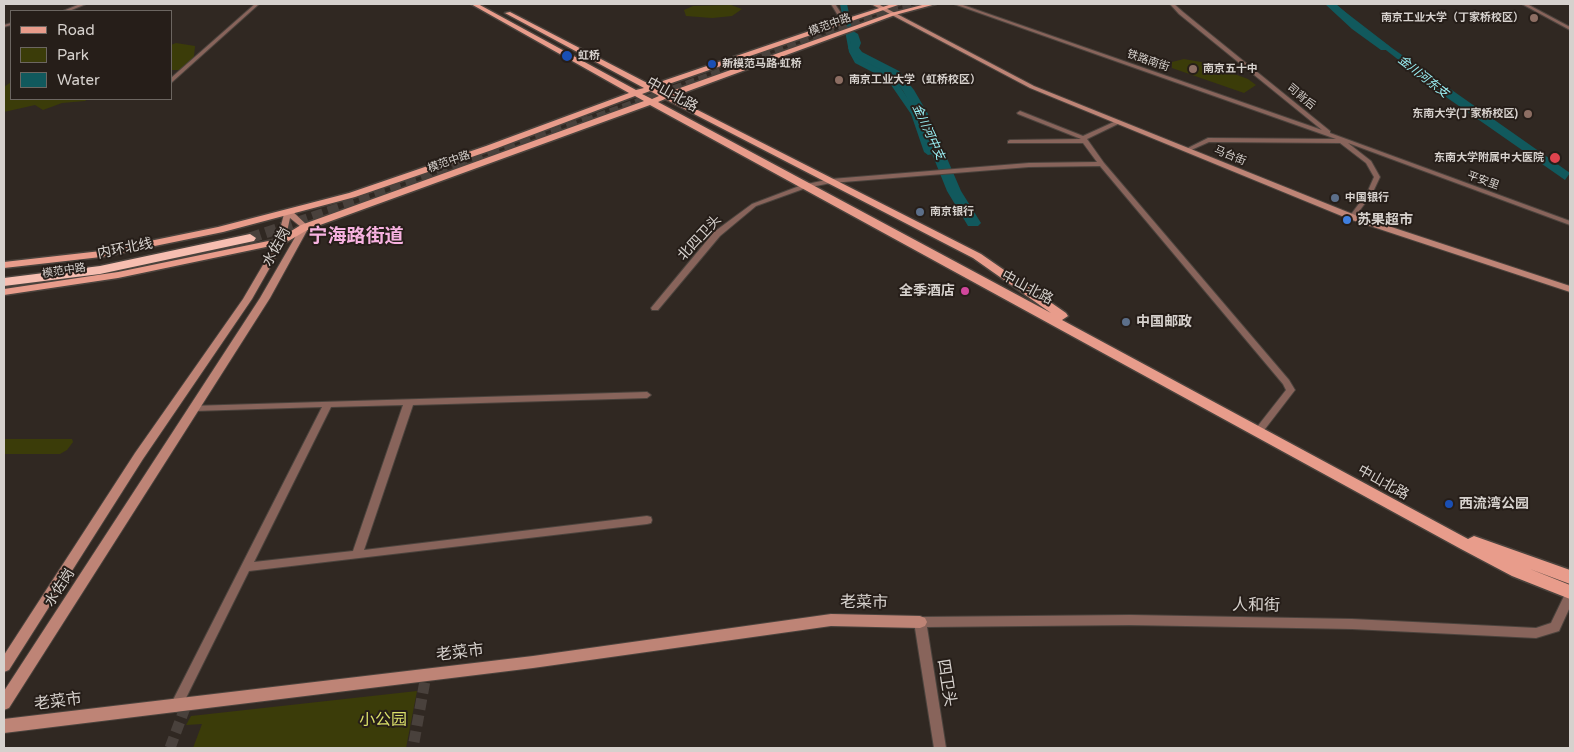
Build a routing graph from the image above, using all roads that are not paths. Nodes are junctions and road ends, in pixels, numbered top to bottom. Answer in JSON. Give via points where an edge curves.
{"nodes":[{"id":1,"x":84,"y":4,"type":"edge"},
{"id":2,"x":257,"y":4,"type":"edge"},
{"id":3,"x":474,"y":4,"type":"edge"},
{"id":4,"x":833,"y":4,"type":"edge"},
{"id":5,"x":874,"y":4,"type":"edge"},
{"id":6,"x":898,"y":4,"type":"edge"},
{"id":7,"x":933,"y":4,"type":"edge"},
{"id":8,"x":956,"y":4,"type":"edge"},
{"id":9,"x":1172,"y":4,"type":"edge"},
{"id":10,"x":1524,"y":4,"type":"edge"},
{"id":11,"x":500,"y":8,"type":"dead end"},
{"id":12,"x":881,"y":8,"type":"junction"},
{"id":13,"x":68,"y":10,"type":"edge"},
{"id":14,"x":893,"y":14,"type":"junction"},
{"id":15,"x":844,"y":21,"type":"junction"},
{"id":16,"x":1570,"y":29,"type":"edge"},
{"id":17,"x":172,"y":80,"type":"edge"},
{"id":18,"x":650,"y":88,"type":"junction"},
{"id":19,"x":637,"y":93,"type":"junction"},
{"id":20,"x":665,"y":96,"type":"junction"},
{"id":21,"x":652,"y":101,"type":"junction"},
{"id":22,"x":1020,"y":113,"type":"dead end"},
{"id":23,"x":1118,"y":122,"type":"junction"},
{"id":24,"x":1333,"y":136,"type":"junction"},
{"id":25,"x":1084,"y":140,"type":"junction"},
{"id":26,"x":1340,"y":141,"type":"junction"},
{"id":27,"x":1010,"y":142,"type":"dead end"},
{"id":28,"x":1187,"y":150,"type":"junction"},
{"id":29,"x":1102,"y":164,"type":"junction"},
{"id":30,"x":830,"y":181,"type":"junction"},
{"id":31,"x":804,"y":186,"type":"junction"},
{"id":32,"x":288,"y":212,"type":"junction"},
{"id":33,"x":1352,"y":217,"type":"junction"},
{"id":34,"x":1570,"y":223,"type":"edge"},
{"id":35,"x":305,"y":227,"type":"junction"},
{"id":36,"x":280,"y":242,"type":"junction"},
{"id":37,"x":4,"y":265,"type":"edge"},
{"id":38,"x":4,"y":274,"type":"edge"},
{"id":39,"x":4,"y":282,"type":"edge"},
{"id":40,"x":1570,"y":289,"type":"edge"},
{"id":41,"x":4,"y":292,"type":"edge"},
{"id":42,"x":655,"y":308,"type":"dead end"},
{"id":43,"x":646,"y":395,"type":"dead end"},
{"id":44,"x":409,"y":402,"type":"junction"},
{"id":45,"x":328,"y":404,"type":"junction"},
{"id":46,"x":194,"y":408,"type":"junction"},
{"id":47,"x":1262,"y":427,"type":"junction"},
{"id":48,"x":647,"y":520,"type":"dead end"},
{"id":49,"x":357,"y":555,"type":"junction"},
{"id":50,"x":246,"y":567,"type":"junction"},
{"id":51,"x":1570,"y":576,"type":"edge"},
{"id":52,"x":1570,"y":593,"type":"edge"},
{"id":53,"x":920,"y":622,"type":"junction"},
{"id":54,"x":4,"y":666,"type":"edge"},
{"id":55,"x":4,"y":703,"type":"edge"},
{"id":56,"x":176,"y":706,"type":"junction"},
{"id":57,"x":4,"y":726,"type":"edge"},
{"id":58,"x":940,"y":748,"type":"edge"}],
"edges":[{"from":1,"to":13,"type":"street"},
{"from":2,"to":17,"type":"street"},
{"from":3,"to":19,"type":"main road","name":"中山北路"},
{"from":4,"to":15,"type":"street"},
{"from":5,"to":12,"type":"street","name":"马台街"},
{"from":6,"to":12,"type":"main road","name":"模范中路"},
{"from":7,"to":14,"type":"main road","name":"模范中路"},
{"from":8,"to":24,"type":"street","name":"铁路南街"},
{"from":9,"to":24,"type":"street","name":"司背后"},
{"from":10,"to":16,"type":"street"},
{"from":11,"to":18,"type":"main road","name":"中山北路"},
{"from":12,"to":14,"type":"street","name":"马台街"},
{"from":12,"to":15,"type":"main road","name":"模范中路"},
{"from":14,"to":20,"type":"main road","name":"模范中路"},
{"from":14,"to":23,"type":"street","name":"马台街","via":[[1032,87]]},
{"from":15,"to":18,"type":"main road","name":"模范中路"},
{"from":18,"to":19,"type":"main road","name":"模范中路"},
{"from":18,"to":20,"type":"main road","name":"中山北路"},
{"from":19,"to":21,"type":"main road","name":"中山北路"},
{"from":19,"to":32,"type":"main road","name":"模范中路","via":[[427,170]]},
{"from":20,"to":21,"type":"main road","name":"模范中路"},
{"from":20,"to":30,"type":"main road","name":"中山北路"},
{"from":21,"to":31,"type":"main road","name":"中山北路"},
{"from":21,"to":35,"type":"main road","name":"模范中路"},
{"from":22,"to":25,"type":"street"},
{"from":23,"to":25,"type":"street"},
{"from":23,"to":28,"type":"street","name":"马台街"},
{"from":24,"to":26,"type":"street","name":"司背后"},
{"from":24,"to":34,"type":"street","name":"平安里"},
{"from":25,"to":27,"type":"street"},
{"from":25,"to":29,"type":"street"},
{"from":26,"to":28,"type":"street","via":[[1208,140]]},
{"from":26,"to":33,"type":"street","name":"司背后","via":[[1369,162],[1377,178]]},
{"from":28,"to":33,"type":"street","name":"马台街"},
{"from":29,"to":30,"type":"street","name":"北四卫头","via":[[1029,165]]},
{"from":29,"to":47,"type":"street","via":[[1286,382],[1290,390]]},
{"from":30,"to":31,"type":"street","name":"北四卫头"},
{"from":30,"to":47,"type":"main road","name":"中山北路","via":[[977,256],[1075,325]]},
{"from":31,"to":42,"type":"street","name":"北四卫头","via":[[754,205],[717,234]]},
{"from":31,"to":52,"type":"main road","name":"中山北路","via":[[1072,328],[1466,545]]},
{"from":32,"to":35,"type":"street","name":"水佐岗"},
{"from":32,"to":36,"type":"street","name":"水佐岗"},
{"from":32,"to":37,"type":"main road","name":"模范中路","via":[[101,254]]},
{"from":33,"to":40,"type":"street","name":"马台街"},
{"from":35,"to":36,"type":"main road","name":"模范中路"},
{"from":35,"to":46,"type":"street","name":"水佐岗","via":[[265,298]]},
{"from":36,"to":41,"type":"main road","name":"模范中路","via":[[118,275]]},
{"from":36,"to":54,"type":"street","name":"水佐岗","via":[[247,299],[139,456]]},
{"from":38,"to":39,"type":"highway","name":"内环北线","via":[[65,268],[248,235],[100,270]]},
{"from":43,"to":44,"type":"street"},
{"from":44,"to":45,"type":"street"},
{"from":44,"to":49,"type":"street"},
{"from":45,"to":46,"type":"street"},
{"from":45,"to":50,"type":"street"},
{"from":46,"to":55,"type":"street","name":"水佐岗"},
{"from":47,"to":51,"type":"main road","name":"中山北路","via":[[1468,540]]},
{"from":48,"to":49,"type":"street"},
{"from":49,"to":50,"type":"street"},
{"from":50,"to":56,"type":"street"},
{"from":52,"to":53,"type":"street","name":"人和街","via":[[1555,627],[1536,633],[1314,623],[1130,620]]},
{"from":53,"to":56,"type":"street","name":"老菜市","via":[[831,620],[533,662]]},
{"from":53,"to":58,"type":"street","name":"四卫头"},
{"from":56,"to":57,"type":"street","name":"老菜市"}]}
